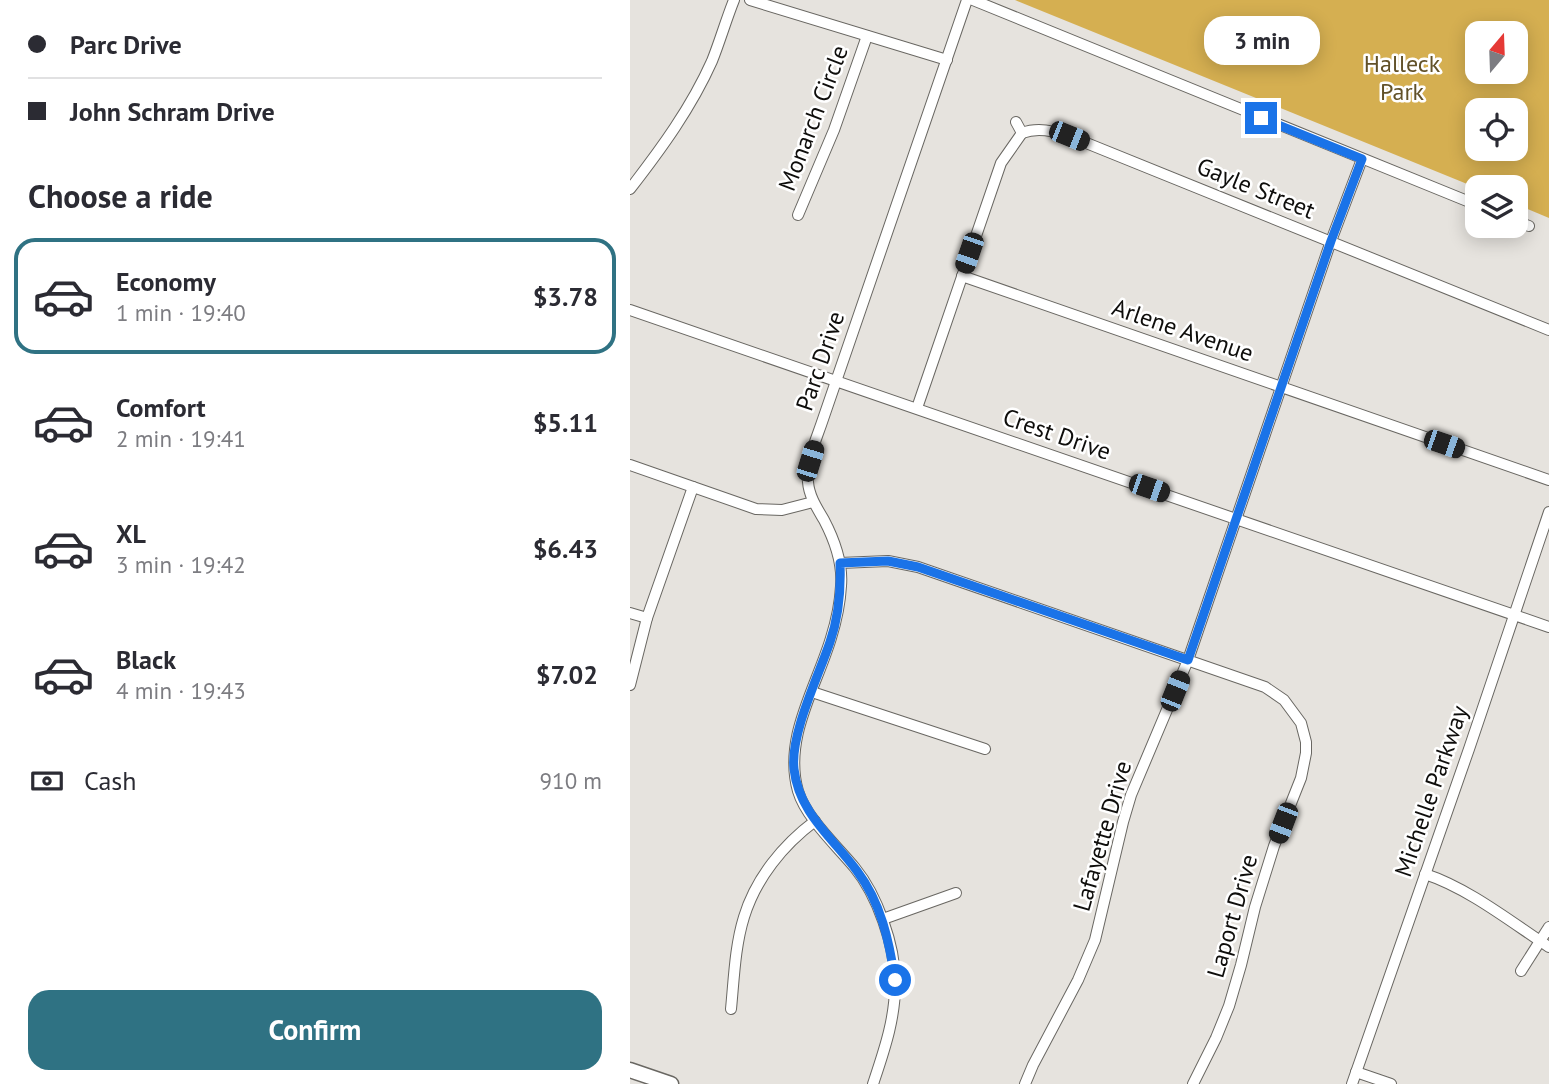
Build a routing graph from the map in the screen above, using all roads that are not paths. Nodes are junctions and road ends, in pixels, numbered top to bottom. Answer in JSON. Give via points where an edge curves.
{"nodes":[{"id":1,"x":734,"y":0,"type":"edge"},
{"id":2,"x":750,"y":0,"type":"edge"},
{"id":3,"x":970,"y":0,"type":"edge"},
{"id":4,"x":867,"y":36,"type":"junction"},
{"id":5,"x":947,"y":60,"type":"junction"},
{"id":6,"x":1016,"y":122,"type":"dead end"},
{"id":7,"x":1022,"y":133,"type":"junction"},
{"id":8,"x":1362,"y":159,"type":"junction"},
{"id":9,"x":630,"y":189,"type":"edge"},
{"id":10,"x":1465,"y":200,"type":"edge"},
{"id":11,"x":798,"y":215,"type":"dead end"},
{"id":12,"x":1331,"y":241,"type":"junction"},
{"id":13,"x":961,"y":276,"type":"junction"},
{"id":14,"x":630,"y":310,"type":"edge"},
{"id":15,"x":1549,"y":330,"type":"edge"},
{"id":16,"x":836,"y":380,"type":"junction"},
{"id":17,"x":1282,"y":387,"type":"junction"},
{"id":18,"x":917,"y":408,"type":"junction"},
{"id":19,"x":630,"y":465,"type":"edge"},
{"id":20,"x":1549,"y":480,"type":"edge"},
{"id":21,"x":692,"y":486,"type":"junction"},
{"id":22,"x":813,"y":502,"type":"junction"},
{"id":23,"x":1549,"y":512,"type":"edge"},
{"id":24,"x":1236,"y":519,"type":"junction"},
{"id":25,"x":840,"y":563,"type":"junction"},
{"id":26,"x":630,"y":612,"type":"edge"},
{"id":27,"x":1514,"y":615,"type":"junction"},
{"id":28,"x":647,"y":618,"type":"junction"},
{"id":29,"x":1549,"y":627,"type":"edge"},
{"id":30,"x":1188,"y":660,"type":"junction"},
{"id":31,"x":630,"y":685,"type":"edge"},
{"id":32,"x":812,"y":692,"type":"junction"},
{"id":33,"x":985,"y":748,"type":"dead end"},
{"id":34,"x":815,"y":821,"type":"junction"},
{"id":35,"x":1425,"y":874,"type":"junction"},
{"id":36,"x":956,"y":894,"type":"dead end"},
{"id":37,"x":883,"y":919,"type":"junction"},
{"id":38,"x":1549,"y":927,"type":"edge"},
{"id":39,"x":1544,"y":944,"type":"edge"},
{"id":40,"x":1521,"y":971,"type":"dead end"},
{"id":41,"x":731,"y":1009,"type":"dead end"},
{"id":42,"x":630,"y":1070,"type":"edge"},
{"id":43,"x":1356,"y":1072,"type":"junction"},
{"id":44,"x":671,"y":1084,"type":"edge"},
{"id":45,"x":873,"y":1084,"type":"edge"},
{"id":46,"x":1025,"y":1084,"type":"edge"},
{"id":47,"x":1193,"y":1084,"type":"edge"},
{"id":48,"x":1352,"y":1084,"type":"edge"},
{"id":49,"x":1391,"y":1084,"type":"edge"}],
"edges":[{"from":1,"to":9,"type":"street","via":[[691,102]]},
{"from":2,"to":4,"type":"street"},
{"from":3,"to":5,"type":"street","name":"Parc Drive"},
{"from":3,"to":8,"type":"street"},
{"from":4,"to":5,"type":"street"},
{"from":4,"to":11,"type":"street","name":"Monarch Circle"},
{"from":5,"to":16,"type":"street","name":"Parc Drive"},
{"from":6,"to":7,"type":"street"},
{"from":7,"to":12,"type":"street","name":"Gayle Street","via":[[1051,130],[1069,136]]},
{"from":7,"to":13,"type":"street","via":[[1000,163]]},
{"from":8,"to":10,"type":"street"},
{"from":8,"to":12,"type":"street","name":"Lafayette Drive"},
{"from":12,"to":15,"type":"street","name":"Gayle Street"},
{"from":12,"to":17,"type":"street","name":"Lafayette Drive"},
{"from":13,"to":17,"type":"street","name":"Arlene Avenue"},
{"from":13,"to":18,"type":"street"},
{"from":14,"to":16,"type":"street","name":"Crest Drive"},
{"from":16,"to":18,"type":"street","name":"Crest Drive"},
{"from":16,"to":22,"type":"street","name":"Parc Drive","via":[[810,461]]},
{"from":17,"to":20,"type":"street","name":"Arlene Avenue"},
{"from":17,"to":24,"type":"street","name":"Lafayette Drive"},
{"from":18,"to":24,"type":"street","name":"Crest Drive"},
{"from":19,"to":21,"type":"street"},
{"from":21,"to":22,"type":"street","via":[[756,509],[782,510]]},
{"from":21,"to":28,"type":"street"},
{"from":22,"to":25,"type":"street","name":"Parc Drive"},
{"from":23,"to":27,"type":"street","name":"Michelle Parkway"},
{"from":24,"to":27,"type":"street","name":"Crest Drive"},
{"from":24,"to":30,"type":"street","name":"Lafayette Drive"},
{"from":25,"to":30,"type":"street","name":"Laport Drive","via":[[888,561],[918,567]]},
{"from":25,"to":32,"type":"street","name":"Parc Drive","via":[[839,607]]},
{"from":26,"to":28,"type":"street"},
{"from":27,"to":29,"type":"street","name":"Crest Drive"},
{"from":27,"to":35,"type":"street","name":"Michelle Parkway"},
{"from":28,"to":31,"type":"street"},
{"from":30,"to":46,"type":"street","name":"Lafayette Drive","via":[[1131,795],[1095,940]]},
{"from":30,"to":47,"type":"street","name":"Laport Drive","via":[[1265,687],[1284,701],[1301,723],[1306,742],[1301,778],[1274,846],[1229,1006]]},
{"from":32,"to":33,"type":"street"},
{"from":32,"to":34,"type":"street","name":"Parc Drive","via":[[796,736],[793,767],[799,794]]},
{"from":34,"to":37,"type":"street","name":"Parc Drive","via":[[857,870]]},
{"from":34,"to":41,"type":"street","via":[[795,836],[758,884],[744,916]]},
{"from":35,"to":39,"type":"street","via":[[1459,889]]},
{"from":35,"to":43,"type":"street","name":"Michelle Parkway"},
{"from":36,"to":37,"type":"street"},
{"from":37,"to":45,"type":"street","name":"Parc Drive","via":[[895,980],[887,1042]]},
{"from":38,"to":39,"type":"street"},
{"from":39,"to":40,"type":"street"},
{"from":42,"to":44,"type":"street"},
{"from":43,"to":48,"type":"street","name":"Michelle Parkway"},
{"from":43,"to":49,"type":"street"}]}
